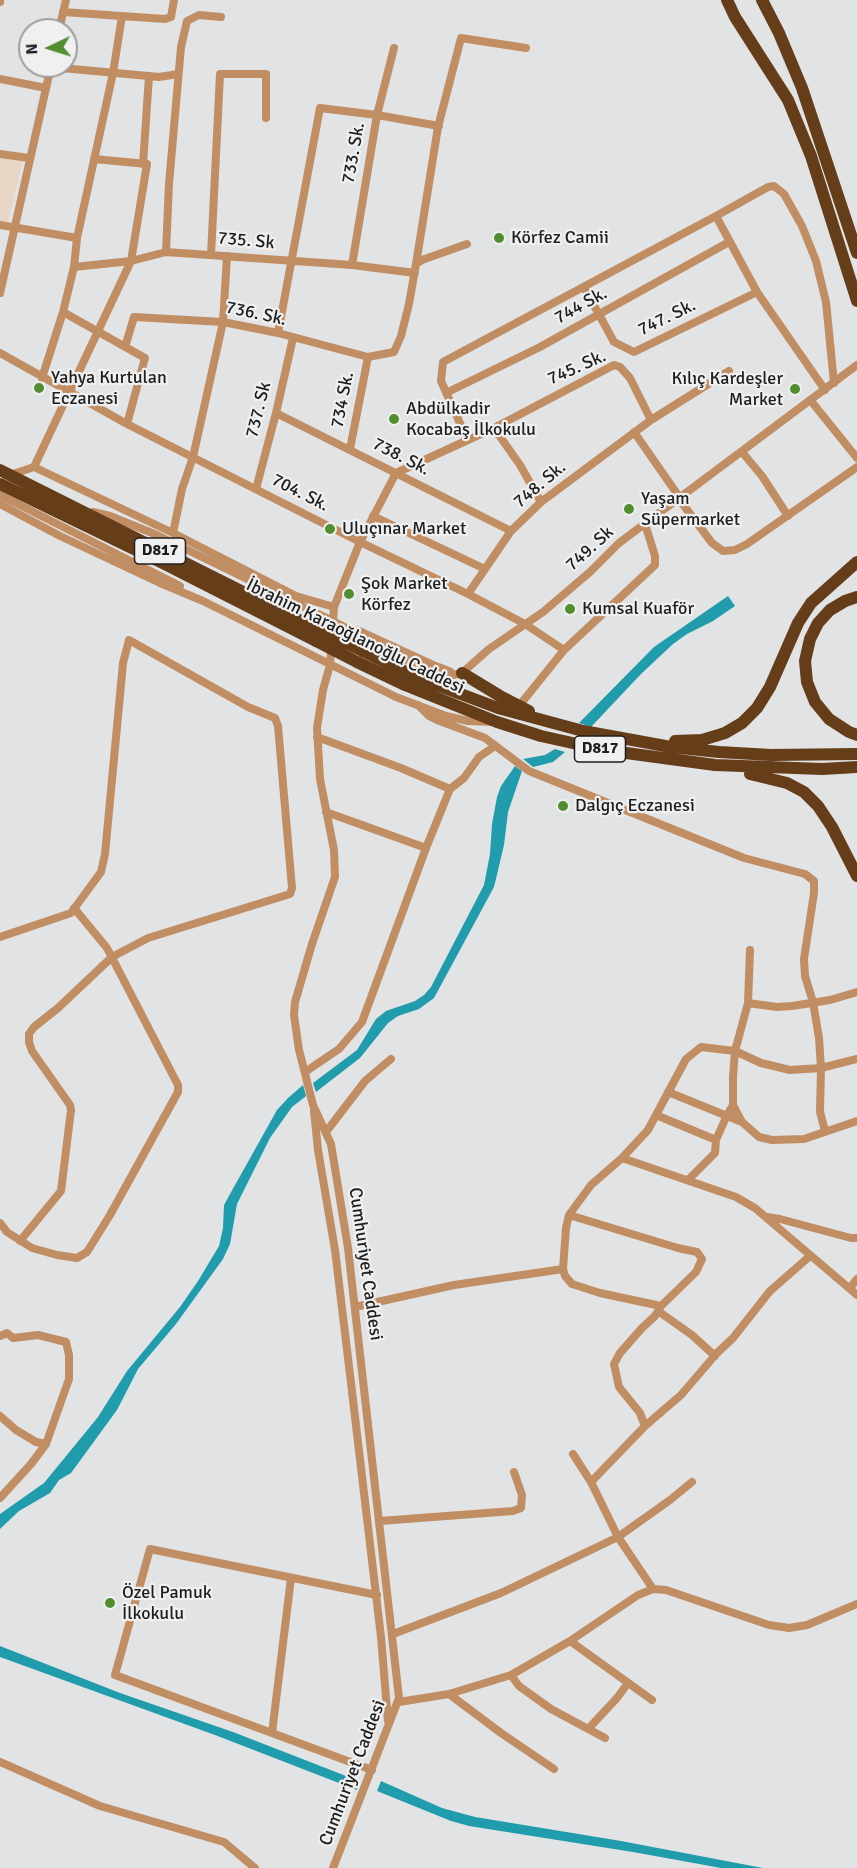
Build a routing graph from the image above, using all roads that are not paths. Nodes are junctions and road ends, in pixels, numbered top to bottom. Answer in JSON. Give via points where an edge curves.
{"nodes":[{"id":1,"x":66,"y":0,"type":"edge"},
{"id":2,"x":174,"y":0,"type":"edge"},
{"id":3,"x":727,"y":0,"type":"edge"},
{"id":4,"x":762,"y":0,"type":"edge"},
{"id":5,"x":63,"y":12,"type":"junction"},
{"id":6,"x":122,"y":16,"type":"junction"},
{"id":7,"x":221,"y":17,"type":"dead end"},
{"id":8,"x":62,"y":18,"type":"edge"},
{"id":9,"x":394,"y":48,"type":"dead end"},
{"id":10,"x":526,"y":48,"type":"dead end"},
{"id":11,"x":78,"y":69,"type":"edge"},
{"id":12,"x":113,"y":73,"type":"junction"},
{"id":13,"x":178,"y":74,"type":"junction"},
{"id":14,"x":149,"y":76,"type":"junction"},
{"id":15,"x":48,"y":78,"type":"edge"},
{"id":16,"x":0,"y":80,"type":"edge"},
{"id":17,"x":46,"y":88,"type":"junction"},
{"id":18,"x":377,"y":115,"type":"junction"},
{"id":19,"x":266,"y":118,"type":"dead end"},
{"id":20,"x":439,"y":126,"type":"junction"},
{"id":21,"x":0,"y":154,"type":"edge"},
{"id":22,"x":29,"y":158,"type":"junction"},
{"id":23,"x":94,"y":159,"type":"junction"},
{"id":24,"x":143,"y":164,"type":"junction"},
{"id":25,"x":716,"y":216,"type":"junction"},
{"id":26,"x":0,"y":225,"type":"edge"},
{"id":27,"x":14,"y":227,"type":"junction"},
{"id":28,"x":77,"y":238,"type":"junction"},
{"id":29,"x":729,"y":243,"type":"junction"},
{"id":30,"x":467,"y":244,"type":"dead end"},
{"id":31,"x":166,"y":252,"type":"junction"},
{"id":32,"x":857,"y":253,"type":"edge"},
{"id":33,"x":211,"y":255,"type":"junction"},
{"id":34,"x":227,"y":256,"type":"junction"},
{"id":35,"x":131,"y":261,"type":"junction"},
{"id":36,"x":292,"y":262,"type":"junction"},
{"id":37,"x":352,"y":265,"type":"junction"},
{"id":38,"x":74,"y":267,"type":"junction"},
{"id":39,"x":416,"y":269,"type":"junction"},
{"id":40,"x":2,"y":272,"type":"edge"},
{"id":41,"x":584,"y":287,"type":"junction"},
{"id":42,"x":756,"y":289,"type":"junction"},
{"id":43,"x":0,"y":293,"type":"edge"},
{"id":44,"x":857,"y":301,"type":"edge"},
{"id":45,"x":63,"y":312,"type":"junction"},
{"id":46,"x":600,"y":314,"type":"junction"},
{"id":47,"x":223,"y":322,"type":"junction"},
{"id":48,"x":97,"y":331,"type":"junction"},
{"id":49,"x":278,"y":333,"type":"junction"},
{"id":50,"x":293,"y":338,"type":"junction"},
{"id":51,"x":125,"y":346,"type":"junction"},
{"id":52,"x":0,"y":353,"type":"edge"},
{"id":53,"x":369,"y":357,"type":"junction"},
{"id":54,"x":857,"y":365,"type":"edge"},
{"id":55,"x":729,"y":371,"type":"dead end"},
{"id":56,"x":42,"y":378,"type":"junction"},
{"id":57,"x":834,"y":383,"type":"junction"},
{"id":58,"x":825,"y":390,"type":"junction"},
{"id":59,"x":68,"y":392,"type":"junction"},
{"id":60,"x":446,"y":393,"type":"junction"},
{"id":61,"x":812,"y":401,"type":"junction"},
{"id":62,"x":276,"y":413,"type":"junction"},
{"id":63,"x":651,"y":420,"type":"junction"},
{"id":64,"x":128,"y":424,"type":"junction"},
{"id":65,"x":494,"y":428,"type":"junction"},
{"id":66,"x":634,"y":432,"type":"junction"},
{"id":67,"x":467,"y":439,"type":"junction"},
{"id":68,"x":350,"y":449,"type":"junction"},
{"id":69,"x":742,"y":452,"type":"junction"},
{"id":70,"x":193,"y":457,"type":"junction"},
{"id":71,"x":857,"y":458,"type":"edge"},
{"id":72,"x":34,"y":467,"type":"junction"},
{"id":73,"x":857,"y":467,"type":"edge"},
{"id":74,"x":5,"y":472,"type":"edge"},
{"id":75,"x":396,"y":473,"type":"junction"},
{"id":76,"x":0,"y":484,"type":"edge"},
{"id":77,"x":256,"y":489,"type":"junction"},
{"id":78,"x":0,"y":495,"type":"edge"},
{"id":79,"x":679,"y":499,"type":"junction"},
{"id":80,"x":541,"y":502,"type":"junction"},
{"id":81,"x":0,"y":504,"type":"edge"},
{"id":82,"x":73,"y":507,"type":"junction"},
{"id":83,"x":373,"y":516,"type":"junction"},
{"id":84,"x":788,"y":516,"type":"junction"},
{"id":85,"x":645,"y":524,"type":"junction"},
{"id":86,"x":511,"y":531,"type":"junction"},
{"id":87,"x":173,"y":533,"type":"junction"},
{"id":88,"x":360,"y":542,"type":"junction"},
{"id":89,"x":91,"y":546,"type":"junction"},
{"id":90,"x":857,"y":562,"type":"edge"},
{"id":91,"x":485,"y":569,"type":"junction"},
{"id":92,"x":468,"y":594,"type":"junction"},
{"id":93,"x":857,"y":597,"type":"edge"},
{"id":94,"x":334,"y":607,"type":"junction"},
{"id":95,"x":333,"y":621,"type":"junction"},
{"id":96,"x":525,"y":624,"type":"junction"},
{"id":97,"x":319,"y":636,"type":"junction"},
{"id":98,"x":564,"y":651,"type":"junction"},
{"id":99,"x":360,"y":656,"type":"junction"},
{"id":100,"x":330,"y":665,"type":"junction"},
{"id":101,"x":457,"y":674,"type":"junction"},
{"id":102,"x":418,"y":705,"type":"junction"},
{"id":103,"x":519,"y":706,"type":"junction"},
{"id":104,"x":497,"y":722,"type":"junction"},
{"id":105,"x":551,"y":723,"type":"junction"},
{"id":106,"x":857,"y":735,"type":"edge"},
{"id":107,"x":317,"y":737,"type":"junction"},
{"id":108,"x":622,"y":739,"type":"junction"},
{"id":109,"x":495,"y":746,"type":"junction"},
{"id":110,"x":857,"y":754,"type":"edge"},
{"id":111,"x":666,"y":759,"type":"junction"},
{"id":112,"x":857,"y":767,"type":"edge"},
{"id":113,"x":450,"y":789,"type":"junction"},
{"id":114,"x":326,"y":812,"type":"junction"},
{"id":115,"x":426,"y":848,"type":"junction"},
{"id":116,"x":857,"y":876,"type":"edge"},
{"id":117,"x":74,"y":908,"type":"junction"},
{"id":118,"x":0,"y":937,"type":"edge"},
{"id":119,"x":750,"y":950,"type":"dead end"},
{"id":120,"x":112,"y":957,"type":"junction"},
{"id":121,"x":857,"y":992,"type":"edge"},
{"id":122,"x":813,"y":1002,"type":"junction"},
{"id":123,"x":748,"y":1003,"type":"junction"},
{"id":124,"x":735,"y":1050,"type":"junction"},
{"id":125,"x":391,"y":1059,"type":"dead end"},
{"id":126,"x":857,"y":1059,"type":"edge"},
{"id":127,"x":821,"y":1068,"type":"junction"},
{"id":128,"x":305,"y":1072,"type":"junction"},
{"id":129,"x":668,"y":1092,"type":"junction"},
{"id":130,"x":313,"y":1105,"type":"junction"},
{"id":131,"x":733,"y":1105,"type":"junction"},
{"id":132,"x":656,"y":1115,"type":"junction"},
{"id":133,"x":727,"y":1115,"type":"junction"},
{"id":134,"x":857,"y":1121,"type":"edge"},
{"id":135,"x":742,"y":1122,"type":"junction"},
{"id":136,"x":825,"y":1131,"type":"junction"},
{"id":137,"x":326,"y":1132,"type":"junction"},
{"id":138,"x":716,"y":1140,"type":"junction"},
{"id":139,"x":622,"y":1158,"type":"junction"},
{"id":140,"x":688,"y":1180,"type":"junction"},
{"id":141,"x":569,"y":1215,"type":"junction"},
{"id":142,"x":767,"y":1217,"type":"junction"},
{"id":143,"x":0,"y":1223,"type":"edge"},
{"id":144,"x":857,"y":1238,"type":"edge"},
{"id":145,"x":20,"y":1241,"type":"junction"},
{"id":146,"x":810,"y":1256,"type":"junction"},
{"id":147,"x":563,"y":1269,"type":"junction"},
{"id":148,"x":857,"y":1279,"type":"edge"},
{"id":149,"x":853,"y":1292,"type":"edge"},
{"id":150,"x":355,"y":1307,"type":"junction"},
{"id":151,"x":659,"y":1308,"type":"junction"},
{"id":152,"x":0,"y":1336,"type":"edge"},
{"id":153,"x":715,"y":1356,"type":"junction"},
{"id":154,"x":0,"y":1416,"type":"edge"},
{"id":155,"x":645,"y":1426,"type":"junction"},
{"id":156,"x":45,"y":1444,"type":"junction"},
{"id":157,"x":573,"y":1454,"type":"dead end"},
{"id":158,"x":514,"y":1472,"type":"dead end"},
{"id":159,"x":591,"y":1482,"type":"junction"},
{"id":160,"x":692,"y":1482,"type":"dead end"},
{"id":161,"x":0,"y":1498,"type":"edge"},
{"id":162,"x":380,"y":1521,"type":"junction"},
{"id":163,"x":618,"y":1537,"type":"junction"},
{"id":164,"x":291,"y":1578,"type":"junction"},
{"id":165,"x":653,"y":1589,"type":"junction"},
{"id":166,"x":376,"y":1595,"type":"junction"},
{"id":167,"x":857,"y":1604,"type":"edge"},
{"id":168,"x":393,"y":1634,"type":"junction"},
{"id":169,"x":570,"y":1641,"type":"junction"},
{"id":170,"x":511,"y":1675,"type":"junction"},
{"id":171,"x":628,"y":1683,"type":"junction"},
{"id":172,"x":449,"y":1694,"type":"junction"},
{"id":173,"x":652,"y":1700,"type":"dead end"},
{"id":174,"x":399,"y":1702,"type":"junction"},
{"id":175,"x":389,"y":1722,"type":"junction"},
{"id":176,"x":589,"y":1728,"type":"junction"},
{"id":177,"x":272,"y":1733,"type":"junction"},
{"id":178,"x":605,"y":1738,"type":"dead end"},
{"id":179,"x":0,"y":1762,"type":"edge"},
{"id":180,"x":554,"y":1769,"type":"dead end"},
{"id":181,"x":372,"y":1770,"type":"junction"},
{"id":182,"x":255,"y":1868,"type":"edge"},
{"id":183,"x":333,"y":1868,"type":"edge"}],
"edges":[{"from":1,"to":5,"type":"street"},
{"from":2,"to":6,"type":"street","via":[[171,17],[165,19]]},
{"from":3,"to":44,"type":"highway","via":[[788,100],[811,156]]},
{"from":4,"to":32,"type":"highway","via":[[802,87]]},
{"from":5,"to":6,"type":"street"},
{"from":5,"to":8,"type":"street"},
{"from":6,"to":12,"type":"street"},
{"from":7,"to":13,"type":"street","via":[[199,15],[187,21]]},
{"from":9,"to":18,"type":"street","name":"733. Sk."},
{"from":10,"to":20,"type":"street","via":[[460,38]]},
{"from":11,"to":12,"type":"street"},
{"from":12,"to":14,"type":"street"},
{"from":12,"to":23,"type":"street"},
{"from":13,"to":14,"type":"street"},
{"from":13,"to":31,"type":"street"},
{"from":14,"to":24,"type":"street"},
{"from":15,"to":17,"type":"street"},
{"from":16,"to":17,"type":"street"},
{"from":17,"to":22,"type":"street"},
{"from":18,"to":20,"type":"street"},
{"from":18,"to":36,"type":"street","via":[[320,108]]},
{"from":18,"to":37,"type":"street","name":"733. Sk."},
{"from":19,"to":33,"type":"street","via":[[266,74],[220,74]]},
{"from":20,"to":39,"type":"street"},
{"from":21,"to":22,"type":"street"},
{"from":22,"to":27,"type":"street"},
{"from":23,"to":24,"type":"street"},
{"from":23,"to":28,"type":"street"},
{"from":24,"to":35,"type":"street","via":[[147,164]]},
{"from":25,"to":29,"type":"street"},
{"from":25,"to":41,"type":"street"},
{"from":25,"to":57,"type":"street","via":[[768,187],[774,186],[784,194],[802,226],[826,302]]},
{"from":26,"to":27,"type":"street"},
{"from":27,"to":28,"type":"street"},
{"from":27,"to":40,"type":"street"},
{"from":28,"to":38,"type":"street"},
{"from":29,"to":42,"type":"street"},
{"from":29,"to":46,"type":"street","name":"744 Sk."},
{"from":30,"to":39,"type":"street","via":[[422,260]]},
{"from":31,"to":33,"type":"street","name":"735. Sk"},
{"from":31,"to":35,"type":"street","name":"735. Sk"},
{"from":33,"to":34,"type":"street","name":"735. Sk"},
{"from":34,"to":36,"type":"street","name":"735. Sk"},
{"from":34,"to":47,"type":"street"},
{"from":35,"to":38,"type":"street","name":"735. Sk"},
{"from":35,"to":48,"type":"street"},
{"from":36,"to":37,"type":"street","name":"735. Sk"},
{"from":36,"to":49,"type":"street"},
{"from":37,"to":39,"type":"street","name":"735. Sk"},
{"from":38,"to":45,"type":"street"},
{"from":39,"to":53,"type":"street","via":[[394,352]]},
{"from":40,"to":43,"type":"street"},
{"from":41,"to":46,"type":"street"},
{"from":41,"to":60,"type":"street","via":[[443,362],[441,381]]},
{"from":42,"to":46,"type":"street","name":"747. Sk.","via":[[634,352],[614,342]]},
{"from":42,"to":58,"type":"street"},
{"from":45,"to":48,"type":"street"},
{"from":45,"to":56,"type":"street"},
{"from":46,"to":60,"type":"street","name":"744 Sk."},
{"from":47,"to":49,"type":"street","name":"736. Sk."},
{"from":47,"to":51,"type":"street","name":"736. Sk.","via":[[134,317]]},
{"from":47,"to":70,"type":"street"},
{"from":48,"to":51,"type":"street"},
{"from":48,"to":59,"type":"street"},
{"from":49,"to":50,"type":"street","name":"736. Sk."},
{"from":50,"to":53,"type":"street","name":"736. Sk."},
{"from":50,"to":62,"type":"street","name":"737. Sk"},
{"from":51,"to":64,"type":"street","via":[[145,358]]},
{"from":52,"to":56,"type":"street","name":"704. Sk."},
{"from":53,"to":68,"type":"street","name":"734 Sk."},
{"from":54,"to":57,"type":"street","name":"749. Sk"},
{"from":55,"to":63,"type":"street","name":"748. Sk."},
{"from":56,"to":59,"type":"street","name":"704. Sk."},
{"from":57,"to":58,"type":"street","name":"749. Sk"},
{"from":58,"to":61,"type":"street","name":"749. Sk"},
{"from":59,"to":64,"type":"street","name":"704. Sk."},
{"from":59,"to":72,"type":"street"},
{"from":60,"to":67,"type":"street"},
{"from":61,"to":69,"type":"street","name":"749. Sk"},
{"from":61,"to":71,"type":"street"},
{"from":62,"to":68,"type":"street","name":"738. Sk."},
{"from":62,"to":77,"type":"street","name":"737. Sk"},
{"from":63,"to":65,"type":"street","name":"745. Sk.","via":[[630,378],[614,365]]},
{"from":63,"to":66,"type":"street","name":"748. Sk."},
{"from":64,"to":70,"type":"street","name":"704. Sk."},
{"from":65,"to":67,"type":"street","name":"745. Sk."},
{"from":65,"to":80,"type":"street"},
{"from":66,"to":79,"type":"street"},
{"from":66,"to":80,"type":"street","name":"748. Sk."},
{"from":67,"to":75,"type":"street","name":"745. Sk."},
{"from":68,"to":75,"type":"street","name":"738. Sk."},
{"from":69,"to":79,"type":"street","name":"749. Sk"},
{"from":69,"to":84,"type":"street"},
{"from":70,"to":77,"type":"street","name":"704. Sk."},
{"from":70,"to":87,"type":"street"},
{"from":72,"to":74,"type":"street"},
{"from":72,"to":87,"type":"street"},
{"from":73,"to":84,"type":"street"},
{"from":74,"to":82,"type":"highway","name":"İbrahim Karaoğlanoğlu Caddesi","number":"D817"},
{"from":75,"to":83,"type":"street","name":"Cumhuriyet Caddesi"},
{"from":75,"to":86,"type":"street","name":"738. Sk."},
{"from":76,"to":97,"type":"highway","name":"İbrahim Karaoğlanoğlu Caddesi","number":"D817"},
{"from":77,"to":88,"type":"street","name":"704. Sk."},
{"from":78,"to":89,"type":"street"},
{"from":79,"to":84,"type":"street","via":[[712,543],[723,551],[747,544]]},
{"from":79,"to":85,"type":"street","name":"749. Sk"},
{"from":80,"to":86,"type":"street","name":"748. Sk."},
{"from":81,"to":89,"type":"street"},
{"from":82,"to":95,"type":"street","via":[[144,529]]},
{"from":82,"to":97,"type":"highway","name":"İbrahim Karaoğlanoğlu Caddesi","number":"D817"},
{"from":83,"to":88,"type":"street","name":"Cumhuriyet Caddesi"},
{"from":83,"to":91,"type":"street"},
{"from":85,"to":96,"type":"street","name":"749. Sk"},
{"from":85,"to":98,"type":"street","via":[[655,565]]},
{"from":86,"to":91,"type":"street","name":"748. Sk."},
{"from":87,"to":94,"type":"street","via":[[296,596]]},
{"from":88,"to":92,"type":"street","name":"704. Sk."},
{"from":88,"to":94,"type":"street","name":"Cumhuriyet Caddesi"},
{"from":89,"to":100,"type":"street","via":[[175,583]]},
{"from":90,"to":108,"type":"highway","via":[[811,603],[770,687],[742,723],[725,734],[702,740]]},
{"from":91,"to":92,"type":"street","name":"748. Sk."},
{"from":92,"to":96,"type":"street","name":"704. Sk."},
{"from":93,"to":106,"type":"highway","via":[[831,610],[818,624],[805,660],[807,682],[815,702],[829,718]]},
{"from":94,"to":95,"type":"street","name":"Cumhuriyet Caddesi"},
{"from":95,"to":100,"type":"street","name":"Cumhuriyet Caddesi"},
{"from":95,"to":101,"type":"street"},
{"from":96,"to":98,"type":"street","name":"704. Sk."},
{"from":96,"to":101,"type":"street","name":"749. Sk"},
{"from":97,"to":99,"type":"highway","name":"İbrahim Karaoğlanoğlu Caddesi","number":"D817","bridge":true},
{"from":98,"to":103,"type":"street"},
{"from":99,"to":104,"type":"highway","name":"İbrahim Karaoğlanoğlu Caddesi","number":"D817","via":[[405,685]]},
{"from":99,"to":105,"type":"highway","name":"İbrahim Karaoğlanoğlu Caddesi","number":"D817","via":[[498,708]]},
{"from":100,"to":102,"type":"street"},
{"from":100,"to":107,"type":"street","name":"Cumhuriyet Caddesi","via":[[319,709]]},
{"from":101,"to":103,"type":"highway"},
{"from":102,"to":104,"type":"street","via":[[468,721]]},
{"from":102,"to":109,"type":"street","via":[[429,716]]},
{"from":103,"to":105,"type":"highway"},
{"from":104,"to":111,"type":"highway","name":"İbrahim Karaoğlanoğlu Caddesi","number":"D817","via":[[604,750]]},
{"from":105,"to":108,"type":"highway","name":"İbrahim Karaoğlanoğlu Caddesi","number":"D817"},
{"from":107,"to":113,"type":"street"},
{"from":107,"to":114,"type":"street","name":"Cumhuriyet Caddesi"},
{"from":108,"to":110,"type":"highway","name":"İbrahim Karaoğlanoğlu Caddesi","number":"D817","via":[[719,752]]},
{"from":109,"to":113,"type":"street","via":[[479,757]]},
{"from":109,"to":122,"type":"street","via":[[529,771],[744,858],[805,874],[814,881],[804,959]]},
{"from":111,"to":112,"type":"highway","name":"İbrahim Karaoğlanoğlu Caddesi","number":"D817","via":[[768,768]]},
{"from":111,"to":116,"type":"highway","via":[[762,776],[804,792],[832,827]]},
{"from":113,"to":115,"type":"street"},
{"from":114,"to":115,"type":"street"},
{"from":114,"to":128,"type":"street","name":"Cumhuriyet Caddesi","via":[[334,850],[334,877],[294,1008]]},
{"from":115,"to":128,"type":"street","via":[[362,1022],[339,1049]]},
{"from":117,"to":118,"type":"street","via":[[71,913]]},
{"from":117,"to":120,"type":"street"},
{"from":117,"to":120,"type":"street","via":[[101,872],[105,854],[123,663],[129,640],[248,707],[275,718],[290,894],[148,938]]},
{"from":119,"to":123,"type":"street"},
{"from":120,"to":145,"type":"street","via":[[29,1034],[32,1051],[71,1110],[61,1191]]},
{"from":120,"to":145,"type":"street","via":[[178,1085],[178,1092],[87,1252],[77,1258],[57,1256]]},
{"from":121,"to":122,"type":"street"},
{"from":122,"to":123,"type":"street","via":[[777,1007]]},
{"from":122,"to":127,"type":"street"},
{"from":123,"to":124,"type":"street"},
{"from":124,"to":127,"type":"street","via":[[761,1063],[790,1070]]},
{"from":124,"to":129,"type":"street","via":[[701,1047],[693,1052]]},
{"from":124,"to":131,"type":"street"},
{"from":125,"to":137,"type":"street","via":[[365,1081]]},
{"from":126,"to":127,"type":"street"},
{"from":127,"to":136,"type":"street","via":[[820,1112]]},
{"from":128,"to":130,"type":"street","name":"Cumhuriyet Caddesi"},
{"from":129,"to":132,"type":"street"},
{"from":129,"to":133,"type":"street"},
{"from":130,"to":137,"type":"street","name":"Cumhuriyet Caddesi"},
{"from":130,"to":166,"type":"street","via":[[335,1250]]},
{"from":131,"to":133,"type":"street"},
{"from":131,"to":135,"type":"street"},
{"from":132,"to":138,"type":"street"},
{"from":132,"to":139,"type":"street","via":[[648,1130]]},
{"from":133,"to":135,"type":"street"},
{"from":133,"to":138,"type":"street"},
{"from":134,"to":136,"type":"street"},
{"from":135,"to":136,"type":"street","via":[[759,1137],[772,1140],[804,1139]]},
{"from":137,"to":150,"type":"street","name":"Cumhuriyet Caddesi","via":[[335,1164]]},
{"from":138,"to":140,"type":"street","via":[[714,1153]]},
{"from":139,"to":140,"type":"street"},
{"from":139,"to":141,"type":"street","via":[[591,1185]]},
{"from":140,"to":142,"type":"street","via":[[736,1197]]},
{"from":141,"to":147,"type":"street"},
{"from":141,"to":151,"type":"street","via":[[697,1252],[702,1258],[696,1272]]},
{"from":142,"to":144,"type":"street"},
{"from":142,"to":146,"type":"street"},
{"from":143,"to":145,"type":"street"},
{"from":146,"to":149,"type":"street"},
{"from":146,"to":153,"type":"street","via":[[764,1297],[734,1338]]},
{"from":147,"to":150,"type":"street"},
{"from":147,"to":151,"type":"street","via":[[572,1284]]},
{"from":148,"to":149,"type":"street"},
{"from":150,"to":162,"type":"street","name":"Cumhuriyet Caddesi"},
{"from":151,"to":153,"type":"street"},
{"from":151,"to":155,"type":"street","via":[[614,1364],[619,1387],[640,1413]]},
{"from":152,"to":156,"type":"street","via":[[38,1335],[66,1342],[69,1379]]},
{"from":153,"to":155,"type":"street","via":[[681,1395]]},
{"from":154,"to":156,"type":"street","via":[[16,1430]]},
{"from":155,"to":159,"type":"street"},
{"from":156,"to":161,"type":"street"},
{"from":157,"to":159,"type":"street"},
{"from":158,"to":162,"type":"street","via":[[522,1495],[521,1508],[513,1511]]},
{"from":159,"to":163,"type":"street"},
{"from":160,"to":163,"type":"street"},
{"from":162,"to":168,"type":"street","name":"Cumhuriyet Caddesi"},
{"from":163,"to":165,"type":"street"},
{"from":163,"to":168,"type":"street","via":[[501,1593]]},
{"from":164,"to":166,"type":"street"},
{"from":164,"to":177,"type":"street"},
{"from":164,"to":177,"type":"street","via":[[150,1549],[115,1675]]},
{"from":165,"to":167,"type":"street","via":[[672,1591],[789,1628],[807,1625]]},
{"from":165,"to":169,"type":"street"},
{"from":166,"to":175,"type":"street"},
{"from":168,"to":174,"type":"street","name":"Cumhuriyet Caddesi"},
{"from":169,"to":170,"type":"street"},
{"from":169,"to":171,"type":"street"},
{"from":170,"to":172,"type":"street"},
{"from":170,"to":176,"type":"street","via":[[519,1686],[550,1709]]},
{"from":171,"to":173,"type":"street"},
{"from":171,"to":176,"type":"street"},
{"from":172,"to":174,"type":"street"},
{"from":172,"to":180,"type":"street"},
{"from":174,"to":175,"type":"street","name":"Cumhuriyet Caddesi"},
{"from":175,"to":181,"type":"street","name":"Cumhuriyet Caddesi"},
{"from":176,"to":178,"type":"street"},
{"from":177,"to":181,"type":"street"},
{"from":179,"to":182,"type":"street","via":[[100,1806],[224,1842]]},
{"from":181,"to":183,"type":"street","name":"Cumhuriyet Caddesi"}]}
